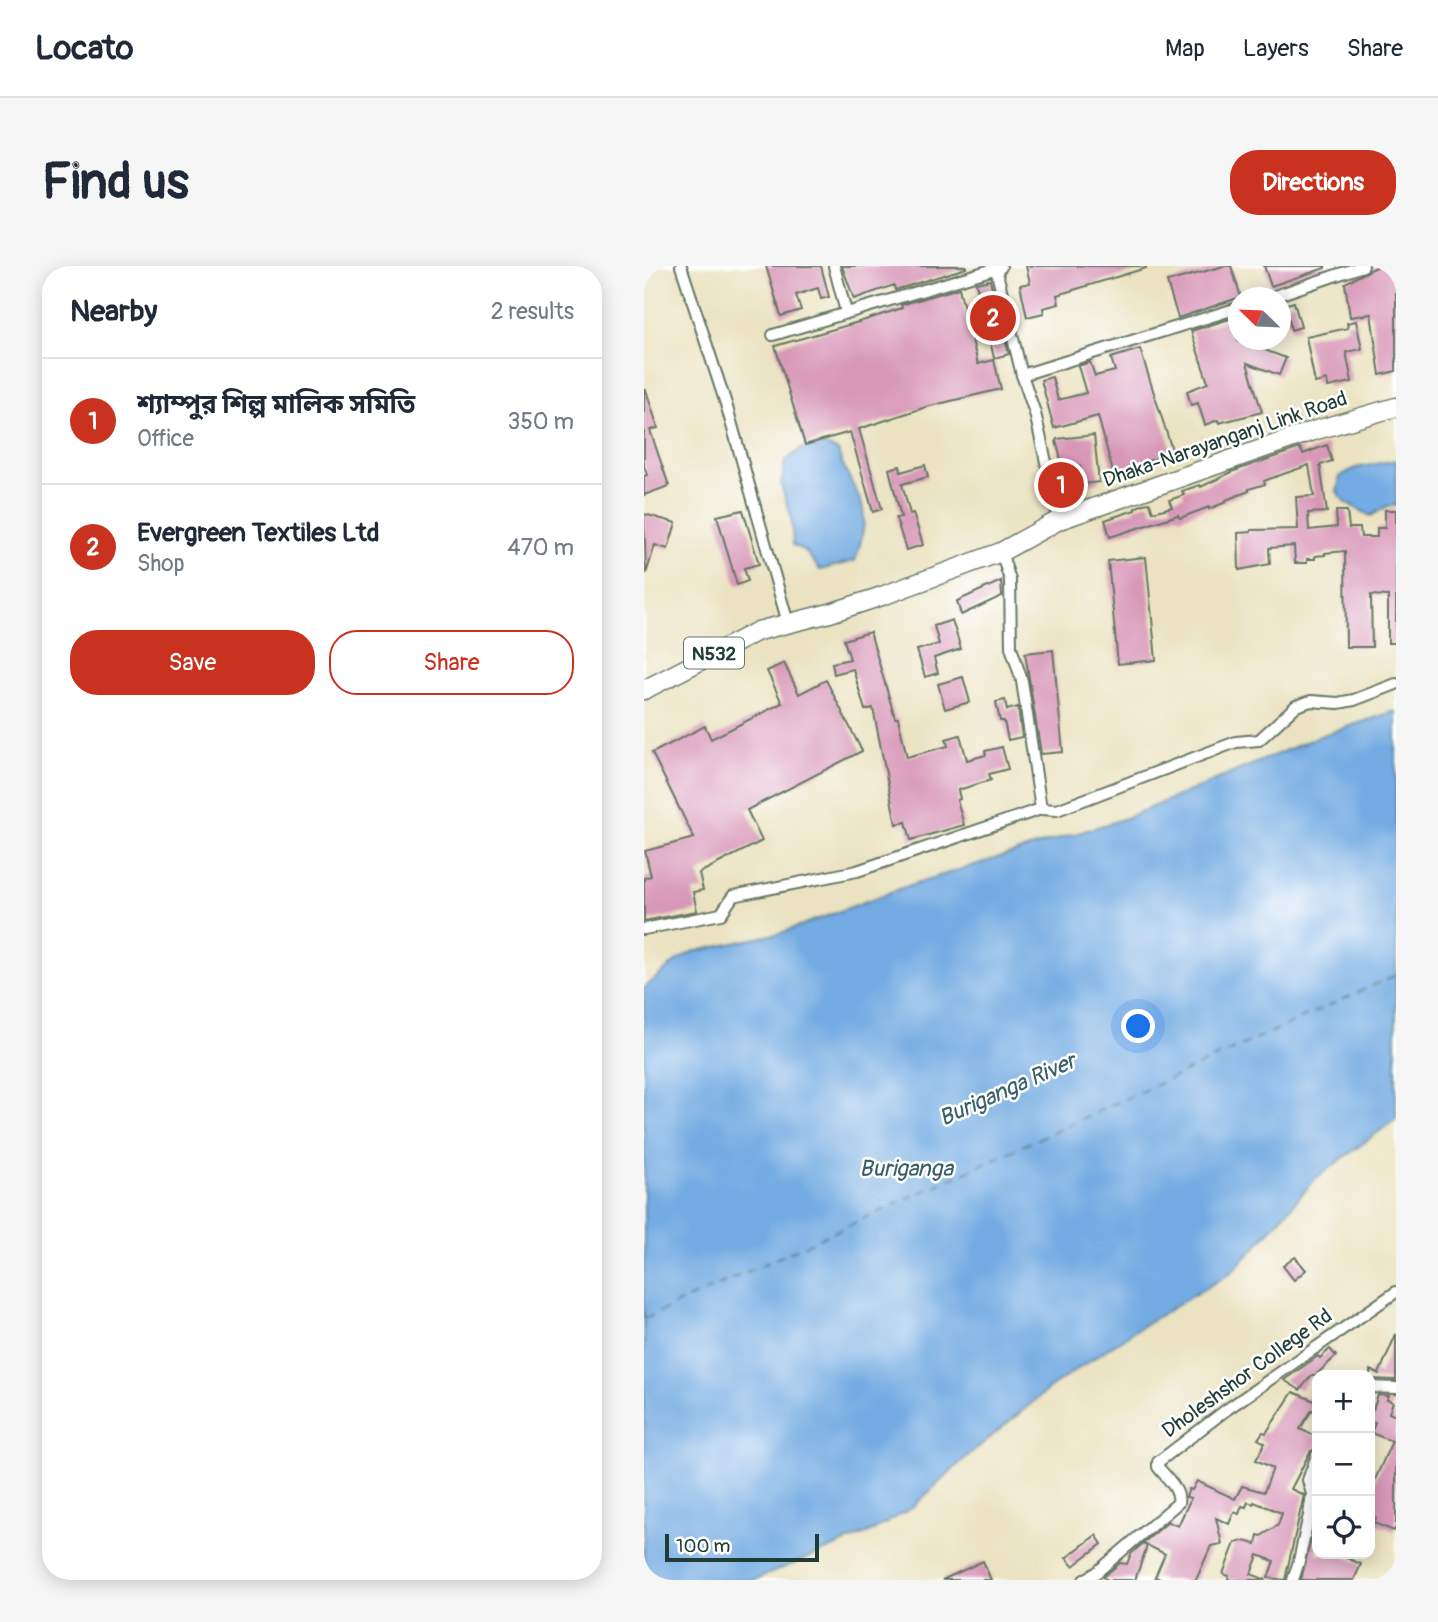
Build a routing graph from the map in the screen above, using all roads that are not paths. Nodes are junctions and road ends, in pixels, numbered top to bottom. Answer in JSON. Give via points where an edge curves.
{"nodes":[{"id":1,"x":681,"y":266,"type":"edge"},
{"id":2,"x":834,"y":266,"type":"edge"},
{"id":3,"x":1363,"y":266,"type":"edge"},
{"id":4,"x":1000,"y":267,"type":"edge"},
{"id":5,"x":1291,"y":291,"type":"edge"},
{"id":6,"x":1228,"y":311,"type":"edge"},
{"id":7,"x":846,"y":312,"type":"junction"},
{"id":8,"x":773,"y":335,"type":"dead end"},
{"id":9,"x":1022,"y":375,"type":"junction"},
{"id":10,"x":1396,"y":407,"type":"edge"},
{"id":11,"x":1059,"y":520,"type":"junction"},
{"id":12,"x":1001,"y":552,"type":"junction"},
{"id":13,"x":788,"y":623,"type":"junction"},
{"id":14,"x":1396,"y":684,"type":"edge"},
{"id":15,"x":644,"y":690,"type":"edge"},
{"id":16,"x":1041,"y":809,"type":"junction"},
{"id":17,"x":644,"y":929,"type":"edge"},
{"id":18,"x":1396,"y":1292,"type":"edge"},
{"id":19,"x":1375,"y":1387,"type":"edge"},
{"id":20,"x":1396,"y":1388,"type":"edge"},
{"id":21,"x":1312,"y":1469,"type":"edge"},
{"id":22,"x":1312,"y":1494,"type":"edge"},
{"id":23,"x":1312,"y":1494,"type":"edge"},
{"id":24,"x":1084,"y":1580,"type":"edge"},
{"id":25,"x":1293,"y":1580,"type":"edge"}],
"edges":[{"from":1,"to":13,"type":"street"},
{"from":2,"to":7,"type":"street"},
{"from":3,"to":5,"type":"street"},
{"from":4,"to":7,"type":"street"},
{"from":4,"to":9,"type":"street"},
{"from":6,"to":9,"type":"street"},
{"from":7,"to":8,"type":"street"},
{"from":9,"to":11,"type":"street"},
{"from":10,"to":11,"type":"highway","name":"Dhaka-Narayanganj Link Road","number":"N532","via":[[1312,431]]},
{"from":11,"to":12,"type":"highway","name":"Dhaka-Narayanganj Link Road","number":"N532"},
{"from":12,"to":13,"type":"highway","name":"Dhaka-Narayanganj Link Road","number":"N532","via":[[843,609]]},
{"from":12,"to":16,"type":"street","via":[[1010,580],[1011,647],[1022,681]]},
{"from":13,"to":15,"type":"highway","name":"Dhaka-Narayanganj Link Road","number":"N532","via":[[743,638]]},
{"from":14,"to":16,"type":"street","via":[[1354,700],[1296,706],[1259,740],[1236,742],[1057,810]]},
{"from":16,"to":17,"type":"street","via":[[856,871],[733,896],[721,914]]},
{"from":18,"to":24,"type":"street","name":"Dholeshshor College Rd","via":[[1158,1462],[1177,1491],[1178,1503]]},
{"from":19,"to":20,"type":"street"},
{"from":21,"to":23,"type":"street","via":[[1308,1480]]},
{"from":22,"to":25,"type":"street"}]}
